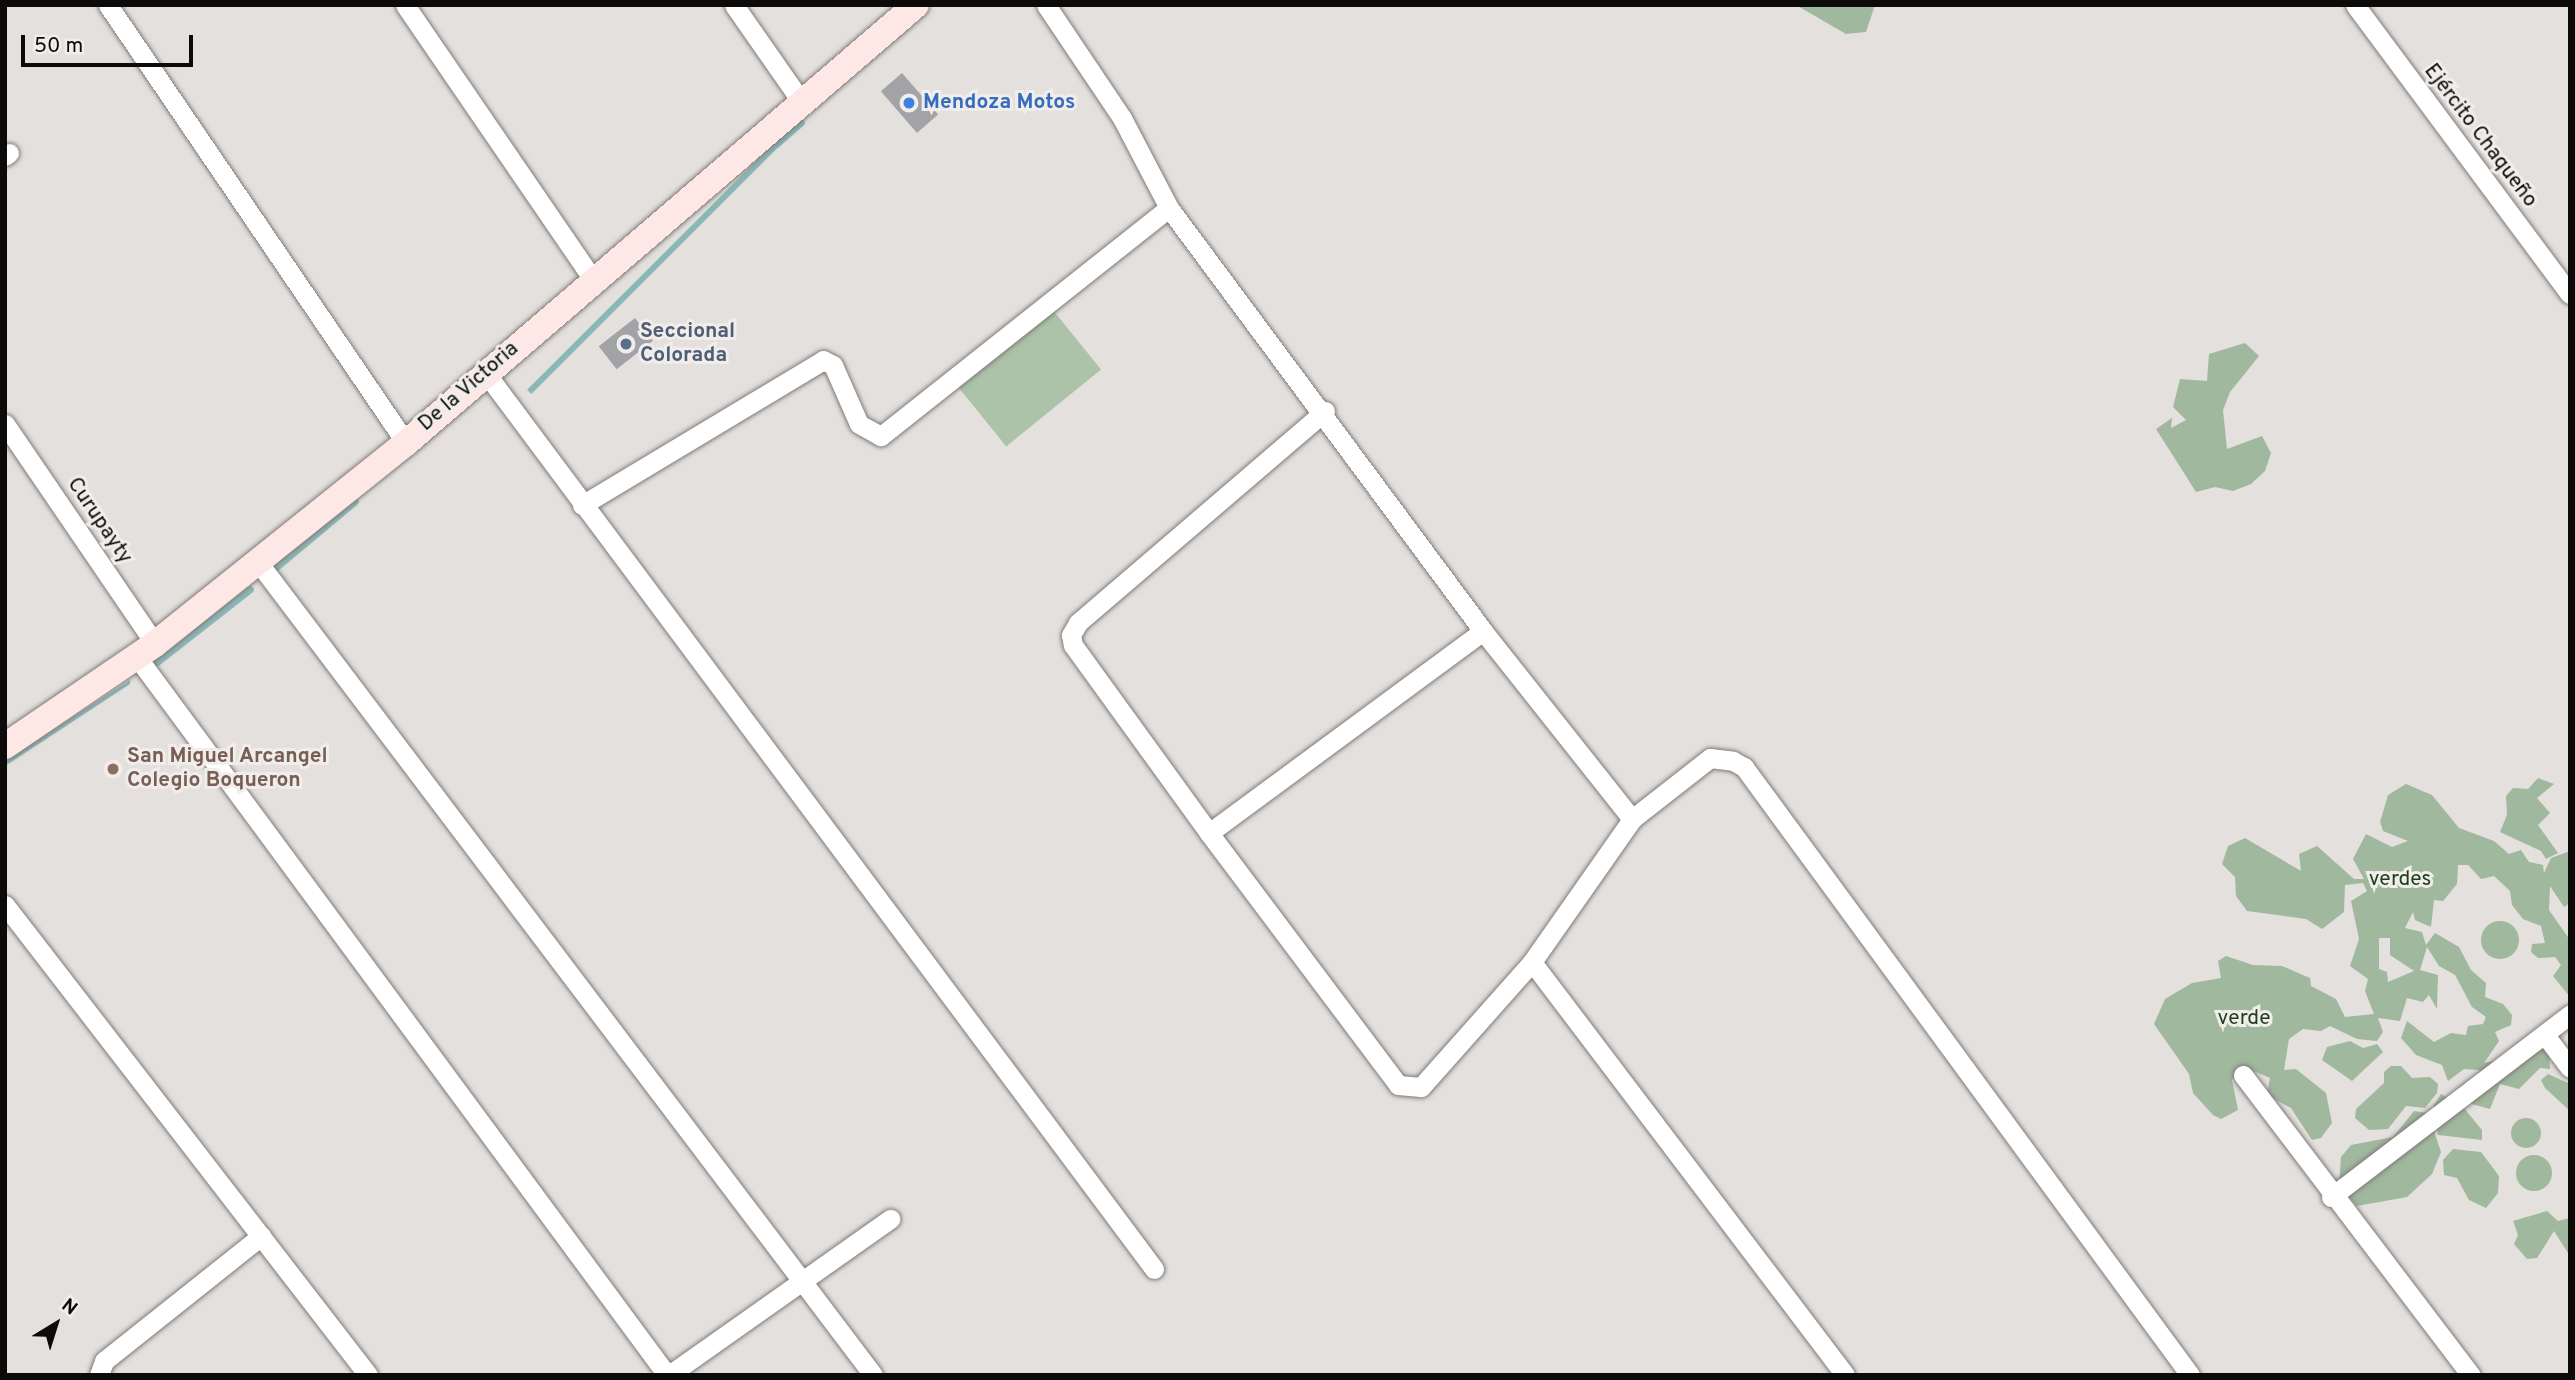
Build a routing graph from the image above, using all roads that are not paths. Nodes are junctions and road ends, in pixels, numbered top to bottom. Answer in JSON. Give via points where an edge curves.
{"nodes":[{"id":1,"x":108,"y":5,"type":"edge"},
{"id":2,"x":405,"y":5,"type":"edge"},
{"id":3,"x":734,"y":5,"type":"edge"},
{"id":4,"x":916,"y":5,"type":"edge"},
{"id":5,"x":1046,"y":5,"type":"edge"},
{"id":6,"x":2355,"y":5,"type":"edge"},
{"id":7,"x":801,"y":101,"type":"junction"},
{"id":8,"x":1169,"y":208,"type":"junction"},
{"id":9,"x":594,"y":281,"type":"junction"},
{"id":10,"x":2570,"y":294,"type":"edge"},
{"id":11,"x":485,"y":372,"type":"junction"},
{"id":12,"x":1325,"y":411,"type":"junction"},
{"id":13,"x":5,"y":424,"type":"edge"},
{"id":14,"x":406,"y":443,"type":"junction"},
{"id":15,"x":582,"y":505,"type":"junction"},
{"id":16,"x":258,"y":562,"type":"junction"},
{"id":17,"x":1483,"y":631,"type":"junction"},
{"id":18,"x":146,"y":650,"type":"junction"},
{"id":19,"x":5,"y":746,"type":"edge"},
{"id":20,"x":1632,"y":819,"type":"junction"},
{"id":21,"x":1209,"y":833,"type":"junction"},
{"id":22,"x":5,"y":905,"type":"edge"},
{"id":23,"x":1532,"y":961,"type":"junction"},
{"id":24,"x":2570,"y":1014,"type":"edge"},
{"id":25,"x":2545,"y":1035,"type":"junction"},
{"id":26,"x":2570,"y":1068,"type":"edge"},
{"id":27,"x":2243,"y":1075,"type":"dead end"},
{"id":28,"x":2331,"y":1197,"type":"junction"},
{"id":29,"x":890,"y":1219,"type":"dead end"},
{"id":30,"x":261,"y":1236,"type":"junction"},
{"id":31,"x":1154,"y":1269,"type":"dead end"},
{"id":32,"x":801,"y":1281,"type":"junction"},
{"id":33,"x":99,"y":1375,"type":"edge"},
{"id":34,"x":368,"y":1375,"type":"edge"},
{"id":35,"x":668,"y":1375,"type":"edge"},
{"id":36,"x":873,"y":1375,"type":"edge"},
{"id":37,"x":1845,"y":1375,"type":"edge"},
{"id":38,"x":2190,"y":1375,"type":"edge"},
{"id":39,"x":2471,"y":1375,"type":"edge"}],
"edges":[{"from":1,"to":14,"type":"street"},
{"from":2,"to":9,"type":"street"},
{"from":3,"to":7,"type":"street"},
{"from":4,"to":7,"type":"main road","name":"De la Victoria"},
{"from":5,"to":8,"type":"street","via":[[1122,118]]},
{"from":6,"to":10,"type":"street","name":"Ejército Chaqueño"},
{"from":7,"to":9,"type":"main road","name":"De la Victoria"},
{"from":8,"to":12,"type":"street"},
{"from":8,"to":15,"type":"street","via":[[881,436],[859,424],[833,365],[823,360]]},
{"from":9,"to":11,"type":"main road","name":"De la Victoria"},
{"from":11,"to":14,"type":"main road","name":"De la Victoria"},
{"from":11,"to":15,"type":"street"},
{"from":12,"to":17,"type":"street"},
{"from":12,"to":21,"type":"street","via":[[1088,614],[1071,635],[1073,645]]},
{"from":13,"to":18,"type":"street","name":"Curupayty"},
{"from":14,"to":16,"type":"main road","name":"De la Victoria"},
{"from":15,"to":31,"type":"street"},
{"from":16,"to":18,"type":"main road","name":"De la Victoria"},
{"from":16,"to":32,"type":"street"},
{"from":17,"to":20,"type":"street"},
{"from":17,"to":21,"type":"street"},
{"from":18,"to":19,"type":"main road","name":"De la Victoria"},
{"from":18,"to":35,"type":"street","name":"Curupayty"},
{"from":20,"to":23,"type":"street"},
{"from":20,"to":38,"type":"street","via":[[1710,758],[1744,767]]},
{"from":21,"to":23,"type":"street","via":[[1405,1088],[1421,1087]]},
{"from":22,"to":30,"type":"street"},
{"from":23,"to":37,"type":"street"},
{"from":24,"to":25,"type":"street"},
{"from":25,"to":26,"type":"street"},
{"from":25,"to":28,"type":"street"},
{"from":27,"to":28,"type":"street"},
{"from":28,"to":39,"type":"street"},
{"from":29,"to":32,"type":"street"},
{"from":30,"to":33,"type":"street","via":[[104,1360]]},
{"from":30,"to":34,"type":"street"},
{"from":32,"to":35,"type":"street"},
{"from":32,"to":36,"type":"street"}]}
